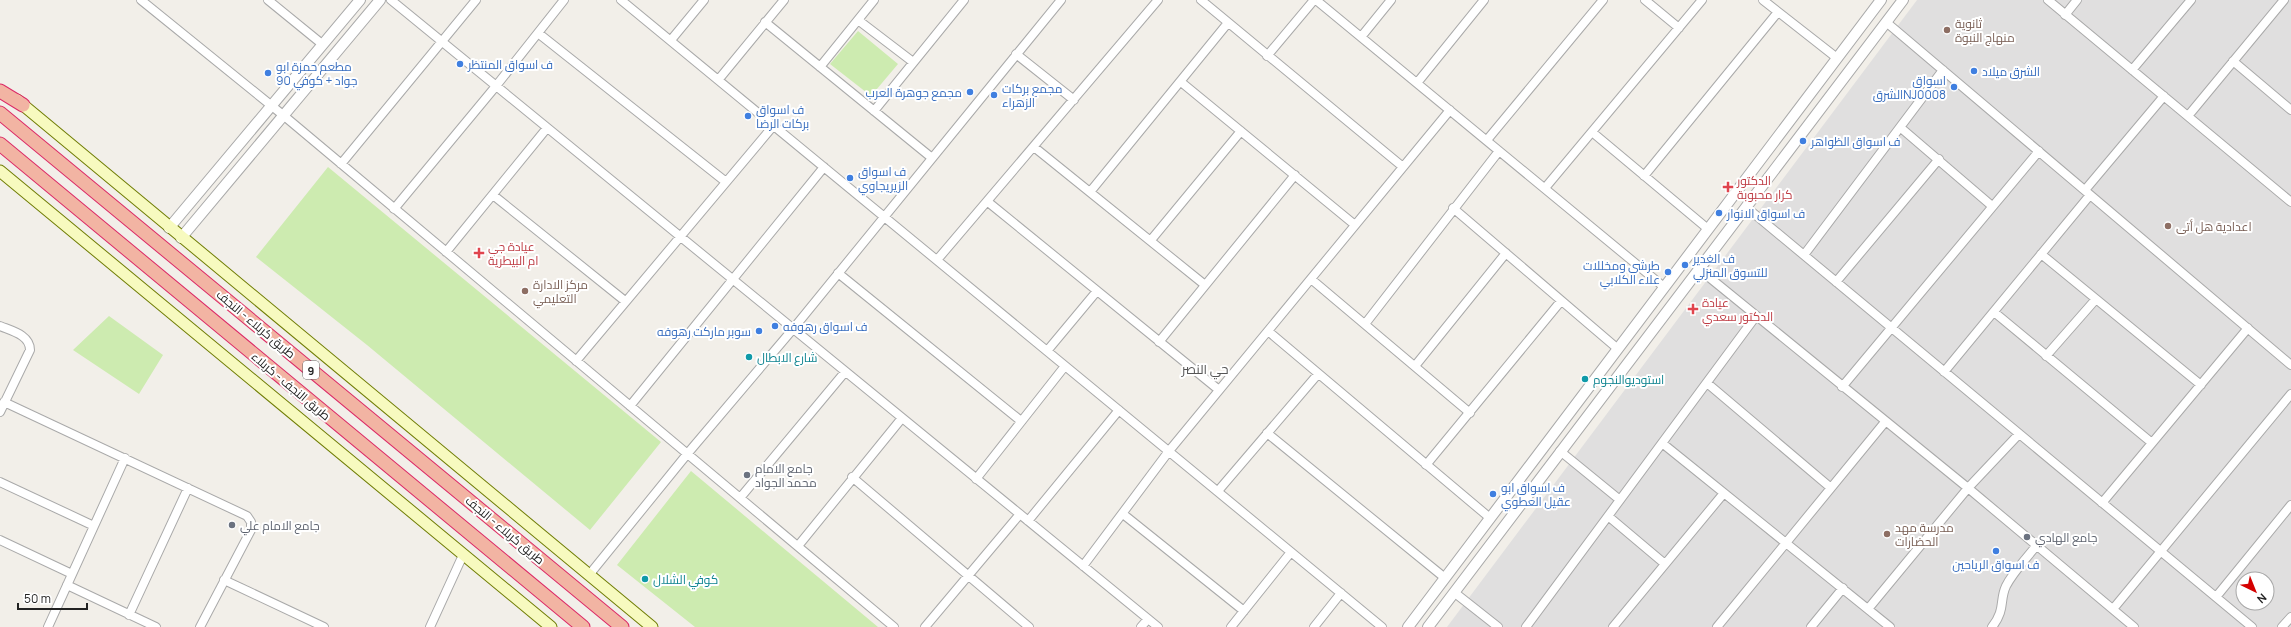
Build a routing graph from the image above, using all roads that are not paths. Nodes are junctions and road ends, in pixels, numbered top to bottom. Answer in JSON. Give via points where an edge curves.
{"nodes":[{"id":1,"x":141,"y":0,"type":"edge"},
{"id":2,"x":268,"y":0,"type":"edge"},
{"id":3,"x":360,"y":0,"type":"edge"},
{"id":4,"x":380,"y":0,"type":"edge"},
{"id":5,"x":391,"y":0,"type":"edge"},
{"id":6,"x":476,"y":0,"type":"edge"},
{"id":7,"x":564,"y":0,"type":"edge"},
{"id":8,"x":620,"y":0,"type":"edge"},
{"id":9,"x":704,"y":0,"type":"edge"},
{"id":10,"x":784,"y":0,"type":"edge"},
{"id":11,"x":874,"y":0,"type":"edge"},
{"id":12,"x":964,"y":0,"type":"edge"},
{"id":13,"x":1061,"y":0,"type":"edge"},
{"id":14,"x":1158,"y":0,"type":"edge"},
{"id":15,"x":1201,"y":0,"type":"edge"},
{"id":16,"x":1315,"y":0,"type":"edge"},
{"id":17,"x":1391,"y":0,"type":"edge"},
{"id":18,"x":1484,"y":0,"type":"edge"},
{"id":19,"x":1603,"y":0,"type":"edge"},
{"id":20,"x":1645,"y":0,"type":"edge"},
{"id":21,"x":1702,"y":0,"type":"edge"},
{"id":22,"x":1763,"y":0,"type":"edge"},
{"id":23,"x":1903,"y":0,"type":"edge"},
{"id":24,"x":2048,"y":0,"type":"edge"},
{"id":25,"x":2078,"y":0,"type":"edge"},
{"id":26,"x":2190,"y":0,"type":"edge"},
{"id":27,"x":2284,"y":0,"type":"edge"},
{"id":28,"x":1878,"y":1,"type":"edge"},
{"id":29,"x":151,"y":3,"type":"edge"},
{"id":30,"x":1778,"y":12,"type":"junction"},
{"id":31,"x":2065,"y":15,"type":"junction"},
{"id":32,"x":858,"y":20,"type":"junction"},
{"id":33,"x":765,"y":22,"type":"junction"},
{"id":34,"x":1886,"y":22,"type":"junction"},
{"id":35,"x":1227,"y":24,"type":"junction"},
{"id":36,"x":1679,"y":28,"type":"junction"},
{"id":37,"x":538,"y":33,"type":"junction"},
{"id":38,"x":1361,"y":37,"type":"junction"},
{"id":39,"x":671,"y":40,"type":"junction"},
{"id":40,"x":442,"y":42,"type":"junction"},
{"id":41,"x":322,"y":44,"type":"junction"},
{"id":42,"x":1016,"y":54,"type":"junction"},
{"id":43,"x":1267,"y":56,"type":"junction"},
{"id":44,"x":1837,"y":58,"type":"junction"},
{"id":45,"x":2233,"y":61,"type":"junction"},
{"id":46,"x":913,"y":62,"type":"junction"},
{"id":47,"x":820,"y":67,"type":"junction"},
{"id":48,"x":1943,"y":70,"type":"junction"},
{"id":49,"x":2132,"y":70,"type":"junction"},
{"id":50,"x":719,"y":79,"type":"junction"},
{"id":51,"x":1181,"y":82,"type":"junction"},
{"id":52,"x":1417,"y":83,"type":"junction"},
{"id":53,"x":0,"y":86,"type":"edge"},
{"id":54,"x":496,"y":86,"type":"junction"},
{"id":55,"x":285,"y":89,"type":"junction"},
{"id":56,"x":0,"y":91,"type":"edge"},
{"id":57,"x":2164,"y":96,"type":"junction"},
{"id":58,"x":296,"y":100,"type":"junction"},
{"id":59,"x":1074,"y":100,"type":"junction"},
{"id":60,"x":23,"y":105,"type":"junction"},
{"id":61,"x":272,"y":106,"type":"junction"},
{"id":62,"x":1801,"y":106,"type":"junction"},
{"id":63,"x":874,"y":110,"type":"junction"},
{"id":64,"x":1450,"y":110,"type":"junction"},
{"id":65,"x":2291,"y":110,"type":"edge"},
{"id":66,"x":0,"y":112,"type":"edge"},
{"id":67,"x":283,"y":115,"type":"junction"},
{"id":68,"x":2188,"y":116,"type":"junction"},
{"id":69,"x":1814,"y":117,"type":"junction"},
{"id":70,"x":774,"y":125,"type":"junction"},
{"id":71,"x":547,"y":128,"type":"junction"},
{"id":72,"x":1901,"y":128,"type":"junction"},
{"id":73,"x":1241,"y":131,"type":"junction"},
{"id":74,"x":1592,"y":132,"type":"junction"},
{"id":75,"x":1778,"y":137,"type":"junction"},
{"id":76,"x":1487,"y":140,"type":"junction"},
{"id":77,"x":0,"y":144,"type":"edge"},
{"id":78,"x":1034,"y":147,"type":"junction"},
{"id":79,"x":1790,"y":148,"type":"junction"},
{"id":80,"x":1499,"y":151,"type":"junction"},
{"id":81,"x":2039,"y":151,"type":"junction"},
{"id":82,"x":932,"y":158,"type":"junction"},
{"id":83,"x":1939,"y":159,"type":"junction"},
{"id":84,"x":341,"y":164,"type":"junction"},
{"id":85,"x":824,"y":167,"type":"junction"},
{"id":86,"x":1403,"y":167,"type":"junction"},
{"id":87,"x":0,"y":171,"type":"edge"},
{"id":88,"x":1295,"y":175,"type":"junction"},
{"id":89,"x":1644,"y":176,"type":"junction"},
{"id":90,"x":726,"y":182,"type":"junction"},
{"id":91,"x":1545,"y":188,"type":"junction"},
{"id":92,"x":1090,"y":192,"type":"junction"},
{"id":93,"x":2087,"y":192,"type":"junction"},
{"id":94,"x":493,"y":194,"type":"junction"},
{"id":95,"x":988,"y":202,"type":"junction"},
{"id":96,"x":2291,"y":202,"type":"edge"},
{"id":97,"x":1992,"y":206,"type":"junction"},
{"id":98,"x":1746,"y":207,"type":"junction"},
{"id":99,"x":394,"y":208,"type":"junction"},
{"id":100,"x":1453,"y":208,"type":"junction"},
{"id":101,"x":884,"y":216,"type":"junction"},
{"id":102,"x":1356,"y":225,"type":"junction"},
{"id":103,"x":169,"y":228,"type":"junction"},
{"id":104,"x":1708,"y":229,"type":"junction"},
{"id":105,"x":681,"y":237,"type":"junction"},
{"id":106,"x":181,"y":238,"type":"junction"},
{"id":107,"x":1151,"y":240,"type":"junction"},
{"id":108,"x":446,"y":252,"type":"junction"},
{"id":109,"x":1506,"y":253,"type":"junction"},
{"id":110,"x":2041,"y":254,"type":"junction"},
{"id":111,"x":1804,"y":255,"type":"junction"},
{"id":112,"x":937,"y":260,"type":"junction"},
{"id":113,"x":1699,"y":269,"type":"junction"},
{"id":114,"x":838,"y":273,"type":"junction"},
{"id":115,"x":1311,"y":279,"type":"junction"},
{"id":116,"x":734,"y":280,"type":"junction"},
{"id":117,"x":1836,"y":282,"type":"junction"},
{"id":118,"x":1205,"y":285,"type":"junction"},
{"id":119,"x":1664,"y":286,"type":"junction"},
{"id":120,"x":1098,"y":291,"type":"junction"},
{"id":121,"x":2096,"y":299,"type":"junction"},
{"id":122,"x":1561,"y":301,"type":"junction"},
{"id":123,"x":625,"y":302,"type":"junction"},
{"id":124,"x":1994,"y":312,"type":"junction"},
{"id":125,"x":1756,"y":316,"type":"junction"},
{"id":126,"x":1365,"y":324,"type":"junction"},
{"id":127,"x":0,"y":326,"type":"edge"},
{"id":128,"x":1890,"y":327,"type":"junction"},
{"id":129,"x":2248,"y":328,"type":"junction"},
{"id":130,"x":794,"y":329,"type":"junction"},
{"id":131,"x":1268,"y":331,"type":"junction"},
{"id":132,"x":1159,"y":342,"type":"junction"},
{"id":133,"x":1618,"y":349,"type":"junction"},
{"id":134,"x":1047,"y":351,"type":"junction"},
{"id":135,"x":2046,"y":356,"type":"junction"},
{"id":136,"x":576,"y":360,"type":"junction"},
{"id":137,"x":2291,"y":365,"type":"edge"},
{"id":138,"x":1065,"y":366,"type":"junction"},
{"id":139,"x":1415,"y":366,"type":"junction"},
{"id":140,"x":845,"y":372,"type":"junction"},
{"id":141,"x":1944,"y":372,"type":"junction"},
{"id":142,"x":1318,"y":374,"type":"junction"},
{"id":143,"x":1707,"y":383,"type":"junction"},
{"id":144,"x":2201,"y":385,"type":"junction"},
{"id":145,"x":1842,"y":387,"type":"junction"},
{"id":146,"x":1219,"y":390,"type":"junction"},
{"id":147,"x":2291,"y":394,"type":"edge"},
{"id":148,"x":4,"y":402,"type":"junction"},
{"id":149,"x":630,"y":406,"type":"junction"},
{"id":150,"x":1119,"y":410,"type":"junction"},
{"id":151,"x":0,"y":412,"type":"edge"},
{"id":152,"x":1470,"y":412,"type":"junction"},
{"id":153,"x":902,"y":418,"type":"junction"},
{"id":154,"x":1021,"y":421,"type":"junction"},
{"id":155,"x":1885,"y":422,"type":"junction"},
{"id":156,"x":1267,"y":433,"type":"junction"},
{"id":157,"x":2019,"y":434,"type":"junction"},
{"id":158,"x":1662,"y":443,"type":"junction"},
{"id":159,"x":2152,"y":443,"type":"junction"},
{"id":160,"x":1169,"y":451,"type":"junction"},
{"id":161,"x":1560,"y":452,"type":"junction"},
{"id":162,"x":688,"y":453,"type":"junction"},
{"id":163,"x":125,"y":458,"type":"junction"},
{"id":164,"x":1426,"y":465,"type":"junction"},
{"id":165,"x":852,"y":477,"type":"junction"},
{"id":166,"x":976,"y":479,"type":"junction"},
{"id":167,"x":0,"y":482,"type":"edge"},
{"id":168,"x":188,"y":488,"type":"junction"},
{"id":169,"x":1831,"y":488,"type":"junction"},
{"id":170,"x":1968,"y":488,"type":"junction"},
{"id":171,"x":1218,"y":491,"type":"junction"},
{"id":172,"x":1724,"y":493,"type":"junction"},
{"id":173,"x":740,"y":498,"type":"junction"},
{"id":174,"x":1620,"y":500,"type":"junction"},
{"id":175,"x":2102,"y":503,"type":"junction"},
{"id":176,"x":2291,"y":505,"type":"edge"},
{"id":177,"x":1020,"y":514,"type":"junction"},
{"id":178,"x":1123,"y":514,"type":"junction"},
{"id":179,"x":1608,"y":516,"type":"junction"},
{"id":180,"x":1489,"y":519,"type":"junction"},
{"id":181,"x":1028,"y":521,"type":"junction"},
{"id":182,"x":94,"y":526,"type":"junction"},
{"id":183,"x":1501,"y":531,"type":"junction"},
{"id":184,"x":0,"y":540,"type":"edge"},
{"id":185,"x":1786,"y":542,"type":"junction"},
{"id":186,"x":798,"y":546,"type":"junction"},
{"id":187,"x":2036,"y":546,"type":"junction"},
{"id":188,"x":1466,"y":549,"type":"junction"},
{"id":189,"x":2161,"y":551,"type":"junction"},
{"id":190,"x":1291,"y":552,"type":"junction"},
{"id":191,"x":463,"y":555,"type":"junction"},
{"id":192,"x":1480,"y":559,"type":"junction"},
{"id":193,"x":1665,"y":564,"type":"junction"},
{"id":194,"x":1083,"y":566,"type":"junction"},
{"id":195,"x":72,"y":574,"type":"junction"},
{"id":196,"x":589,"y":575,"type":"junction"},
{"id":197,"x":968,"y":576,"type":"junction"},
{"id":198,"x":1445,"y":578,"type":"junction"},
{"id":199,"x":224,"y":580,"type":"junction"},
{"id":200,"x":67,"y":585,"type":"junction"},
{"id":201,"x":1843,"y":588,"type":"junction"},
{"id":202,"x":1341,"y":593,"type":"junction"},
{"id":203,"x":1455,"y":593,"type":"junction"},
{"id":204,"x":2216,"y":597,"type":"junction"},
{"id":205,"x":1868,"y":609,"type":"junction"},
{"id":206,"x":2113,"y":609,"type":"junction"},
{"id":207,"x":1244,"y":610,"type":"junction"},
{"id":208,"x":130,"y":615,"type":"junction"},
{"id":209,"x":2291,"y":617,"type":"edge"},
{"id":210,"x":1148,"y":619,"type":"junction"},
{"id":211,"x":48,"y":627,"type":"edge"},
{"id":212,"x":156,"y":627,"type":"edge"},
{"id":213,"x":200,"y":627,"type":"edge"},
{"id":214,"x":324,"y":627,"type":"edge"},
{"id":215,"x":430,"y":627,"type":"edge"},
{"id":216,"x":551,"y":627,"type":"edge"},
{"id":217,"x":583,"y":627,"type":"edge"},
{"id":218,"x":622,"y":627,"type":"edge"},
{"id":219,"x":652,"y":627,"type":"edge"},
{"id":220,"x":894,"y":627,"type":"edge"},
{"id":221,"x":925,"y":627,"type":"edge"},
{"id":222,"x":1029,"y":627,"type":"edge"},
{"id":223,"x":1141,"y":627,"type":"edge"},
{"id":224,"x":1158,"y":627,"type":"edge"},
{"id":225,"x":1231,"y":627,"type":"edge"},
{"id":226,"x":1314,"y":627,"type":"edge"},
{"id":227,"x":1382,"y":627,"type":"edge"},
{"id":228,"x":1408,"y":627,"type":"edge"},
{"id":229,"x":1428,"y":627,"type":"edge"},
{"id":230,"x":1498,"y":627,"type":"edge"},
{"id":231,"x":1526,"y":627,"type":"edge"},
{"id":232,"x":1612,"y":627,"type":"edge"},
{"id":233,"x":1717,"y":627,"type":"edge"},
{"id":234,"x":1811,"y":627,"type":"edge"},
{"id":235,"x":1890,"y":627,"type":"edge"},
{"id":236,"x":1992,"y":627,"type":"edge"},
{"id":237,"x":2134,"y":627,"type":"edge"},
{"id":238,"x":2252,"y":627,"type":"edge"},
{"id":239,"x":2282,"y":627,"type":"edge"}],
"edges":[{"from":1,"to":29,"type":"street"},
{"from":2,"to":41,"type":"street"},
{"from":3,"to":41,"type":"street"},
{"from":4,"to":58,"type":"street"},
{"from":5,"to":40,"type":"street"},
{"from":6,"to":40,"type":"street"},
{"from":7,"to":37,"type":"street"},
{"from":8,"to":39,"type":"street"},
{"from":9,"to":39,"type":"street"},
{"from":10,"to":33,"type":"street"},
{"from":11,"to":32,"type":"street"},
{"from":12,"to":46,"type":"street"},
{"from":13,"to":42,"type":"street"},
{"from":14,"to":59,"type":"street"},
{"from":15,"to":35,"type":"street"},
{"from":16,"to":38,"type":"street"},
{"from":16,"to":43,"type":"street"},
{"from":17,"to":38,"type":"street"},
{"from":18,"to":52,"type":"street"},
{"from":19,"to":76,"type":"street"},
{"from":20,"to":36,"type":"street"},
{"from":21,"to":36,"type":"street"},
{"from":22,"to":30,"type":"street"},
{"from":23,"to":34,"type":"street"},
{"from":24,"to":31,"type":"street"},
{"from":25,"to":31,"type":"street"},
{"from":26,"to":49,"type":"street"},
{"from":27,"to":45,"type":"street"},
{"from":28,"to":44,"type":"street"},
{"from":29,"to":61,"type":"street"},
{"from":30,"to":44,"type":"street"},
{"from":30,"to":89,"type":"street"},
{"from":31,"to":49,"type":"street"},
{"from":32,"to":46,"type":"street"},
{"from":32,"to":47,"type":"street"},
{"from":33,"to":47,"type":"street"},
{"from":33,"to":50,"type":"street"},
{"from":34,"to":48,"type":"street"},
{"from":34,"to":69,"type":"street"},
{"from":35,"to":43,"type":"street"},
{"from":35,"to":51,"type":"street"},
{"from":36,"to":74,"type":"street"},
{"from":37,"to":54,"type":"street"},
{"from":37,"to":90,"type":"street"},
{"from":38,"to":52,"type":"street"},
{"from":39,"to":50,"type":"street"},
{"from":40,"to":54,"type":"street"},
{"from":40,"to":84,"type":"street"},
{"from":41,"to":55,"type":"street"},
{"from":42,"to":59,"type":"street"},
{"from":42,"to":82,"type":"street"},
{"from":43,"to":86,"type":"street"},
{"from":44,"to":62,"type":"street"},
{"from":45,"to":65,"type":"street"},
{"from":45,"to":68,"type":"street"},
{"from":46,"to":63,"type":"street"},
{"from":47,"to":63,"type":"street"},
{"from":48,"to":72,"type":"street"},
{"from":48,"to":81,"type":"street"},
{"from":49,"to":57,"type":"street"},
{"from":50,"to":70,"type":"street"},
{"from":51,"to":73,"type":"street"},
{"from":51,"to":92,"type":"street"},
{"from":52,"to":64,"type":"street"},
{"from":53,"to":60,"type":"main road"},
{"from":54,"to":71,"type":"street"},
{"from":54,"to":99,"type":"street"},
{"from":55,"to":58,"type":"street","via":[[288,97]]},
{"from":55,"to":61,"type":"street"},
{"from":56,"to":60,"type":"highway"},
{"from":57,"to":68,"type":"street"},
{"from":57,"to":93,"type":"street"},
{"from":58,"to":67,"type":"street"},
{"from":59,"to":78,"type":"street"},
{"from":60,"to":103,"type":"main road"},
{"from":61,"to":67,"type":"street"},
{"from":61,"to":103,"type":"street"},
{"from":62,"to":69,"type":"street","via":[[1807,118]]},
{"from":62,"to":75,"type":"street"},
{"from":63,"to":82,"type":"street"},
{"from":64,"to":76,"type":"street"},
{"from":64,"to":86,"type":"street"},
{"from":66,"to":218,"type":"highway","name":"طريق کربلاء - النجف","number":"9"},
{"from":67,"to":84,"type":"street"},
{"from":67,"to":106,"type":"street"},
{"from":68,"to":96,"type":"street"},
{"from":69,"to":79,"type":"street"},
{"from":70,"to":85,"type":"street"},
{"from":70,"to":90,"type":"street"},
{"from":71,"to":94,"type":"street"},
{"from":71,"to":105,"type":"street"},
{"from":72,"to":83,"type":"street"},
{"from":72,"to":111,"type":"street"},
{"from":73,"to":88,"type":"street"},
{"from":73,"to":107,"type":"street"},
{"from":74,"to":89,"type":"street"},
{"from":74,"to":91,"type":"street"},
{"from":75,"to":79,"type":"street","via":[[1789,140]]},
{"from":75,"to":104,"type":"street"},
{"from":76,"to":80,"type":"street"},
{"from":77,"to":217,"type":"highway","name":"طريق النجف - کربلاء","number":"9"},
{"from":78,"to":92,"type":"street"},
{"from":78,"to":95,"type":"street"},
{"from":79,"to":98,"type":"street"},
{"from":80,"to":91,"type":"street"},
{"from":80,"to":100,"type":"street"},
{"from":81,"to":93,"type":"street"},
{"from":81,"to":97,"type":"street"},
{"from":82,"to":101,"type":"street"},
{"from":83,"to":97,"type":"street"},
{"from":83,"to":117,"type":"street"},
{"from":84,"to":99,"type":"street"},
{"from":85,"to":101,"type":"street"},
{"from":85,"to":116,"type":"street"},
{"from":86,"to":102,"type":"street"},
{"from":87,"to":191,"type":"main road"},
{"from":88,"to":102,"type":"street"},
{"from":88,"to":118,"type":"street"},
{"from":89,"to":104,"type":"street"},
{"from":90,"to":105,"type":"street"},
{"from":91,"to":119,"type":"street"},
{"from":92,"to":107,"type":"street"},
{"from":93,"to":110,"type":"street"},
{"from":93,"to":129,"type":"street"},
{"from":94,"to":108,"type":"street"},
{"from":94,"to":123,"type":"street"},
{"from":95,"to":112,"type":"street"},
{"from":95,"to":120,"type":"street"},
{"from":97,"to":128,"type":"street"},
{"from":98,"to":111,"type":"street"},
{"from":98,"to":113,"type":"street"},
{"from":99,"to":108,"type":"street"},
{"from":100,"to":109,"type":"street"},
{"from":100,"to":126,"type":"street"},
{"from":101,"to":112,"type":"street"},
{"from":101,"to":114,"type":"street"},
{"from":102,"to":115,"type":"street"},
{"from":103,"to":106,"type":"main road"},
{"from":104,"to":119,"type":"street"},
{"from":105,"to":116,"type":"street"},
{"from":105,"to":123,"type":"street"},
{"from":106,"to":196,"type":"main road"},
{"from":107,"to":118,"type":"street"},
{"from":108,"to":136,"type":"street"},
{"from":109,"to":122,"type":"street"},
{"from":109,"to":139,"type":"street"},
{"from":110,"to":121,"type":"street"},
{"from":110,"to":124,"type":"street"},
{"from":111,"to":117,"type":"street"},
{"from":112,"to":134,"type":"street"},
{"from":113,"to":125,"type":"street"},
{"from":113,"to":161,"type":"street"},
{"from":114,"to":130,"type":"street"},
{"from":114,"to":154,"type":"street"},
{"from":115,"to":126,"type":"street"},
{"from":115,"to":131,"type":"street"},
{"from":116,"to":130,"type":"street"},
{"from":116,"to":149,"type":"street"},
{"from":117,"to":128,"type":"street"},
{"from":118,"to":132,"type":"street"},
{"from":119,"to":133,"type":"street"},
{"from":120,"to":132,"type":"street"},
{"from":120,"to":134,"type":"street"},
{"from":121,"to":135,"type":"street"},
{"from":121,"to":144,"type":"street"},
{"from":122,"to":133,"type":"street"},
{"from":122,"to":152,"type":"street"},
{"from":123,"to":136,"type":"street"},
{"from":124,"to":135,"type":"street"},
{"from":124,"to":141,"type":"street"},
{"from":125,"to":143,"type":"street"},
{"from":125,"to":145,"type":"street"},
{"from":126,"to":139,"type":"street"},
{"from":127,"to":148,"type":"street","via":[[26,338],[30,344],[30,350]]},
{"from":128,"to":141,"type":"street"},
{"from":128,"to":145,"type":"street"},
{"from":129,"to":137,"type":"street"},
{"from":129,"to":144,"type":"street"},
{"from":130,"to":140,"type":"street"},
{"from":130,"to":162,"type":"street"},
{"from":131,"to":142,"type":"street"},
{"from":131,"to":146,"type":"street"},
{"from":132,"to":146,"type":"street"},
{"from":133,"to":180,"type":"street"},
{"from":134,"to":138,"type":"street"},
{"from":135,"to":159,"type":"street"},
{"from":136,"to":149,"type":"street"},
{"from":138,"to":150,"type":"street"},
{"from":138,"to":154,"type":"street"},
{"from":139,"to":152,"type":"street"},
{"from":140,"to":153,"type":"street"},
{"from":140,"to":173,"type":"street"},
{"from":141,"to":157,"type":"street"},
{"from":142,"to":156,"type":"street"},
{"from":142,"to":164,"type":"street"},
{"from":143,"to":158,"type":"street"},
{"from":143,"to":169,"type":"street"},
{"from":144,"to":159,"type":"street"},
{"from":145,"to":155,"type":"street"},
{"from":146,"to":160,"type":"street"},
{"from":147,"to":189,"type":"street"},
{"from":148,"to":151,"type":"street"},
{"from":148,"to":163,"type":"street"},
{"from":149,"to":162,"type":"street"},
{"from":150,"to":160,"type":"street"},
{"from":150,"to":181,"type":"street"},
{"from":152,"to":164,"type":"street"},
{"from":153,"to":165,"type":"street"},
{"from":153,"to":166,"type":"street"},
{"from":154,"to":166,"type":"street"},
{"from":155,"to":169,"type":"street"},
{"from":155,"to":170,"type":"street"},
{"from":156,"to":171,"type":"street"},
{"from":156,"to":198,"type":"street"},
{"from":157,"to":170,"type":"street"},
{"from":157,"to":175,"type":"street"},
{"from":158,"to":172,"type":"street"},
{"from":158,"to":174,"type":"street"},
{"from":159,"to":175,"type":"street"},
{"from":160,"to":171,"type":"street"},
{"from":160,"to":178,"type":"street"},
{"from":161,"to":174,"type":"street"},
{"from":161,"to":183,"type":"street"},
{"from":162,"to":173,"type":"street"},
{"from":162,"to":196,"type":"street"},
{"from":163,"to":168,"type":"street"},
{"from":163,"to":182,"type":"street"},
{"from":164,"to":180,"type":"street"},
{"from":165,"to":186,"type":"street"},
{"from":165,"to":197,"type":"street"},
{"from":166,"to":177,"type":"street"},
{"from":167,"to":182,"type":"street"},
{"from":168,"to":199,"type":"street","via":[[247,516],[251,522],[251,530]]},
{"from":168,"to":208,"type":"street"},
{"from":169,"to":185,"type":"street"},
{"from":170,"to":187,"type":"street"},
{"from":170,"to":205,"type":"street"},
{"from":171,"to":190,"type":"street"},
{"from":172,"to":185,"type":"street"},
{"from":172,"to":193,"type":"street"},
{"from":173,"to":186,"type":"street"},
{"from":174,"to":179,"type":"street"},
{"from":175,"to":189,"type":"street"},
{"from":176,"to":204,"type":"street"},
{"from":177,"to":181,"type":"street"},
{"from":177,"to":197,"type":"street"},
{"from":178,"to":194,"type":"street"},
{"from":178,"to":207,"type":"street"},
{"from":179,"to":193,"type":"street"},
{"from":179,"to":231,"type":"street"},
{"from":180,"to":183,"type":"street","via":[[1491,530]]},
{"from":180,"to":188,"type":"street"},
{"from":181,"to":194,"type":"street"},
{"from":182,"to":195,"type":"street"},
{"from":183,"to":192,"type":"street"},
{"from":184,"to":195,"type":"street"},
{"from":185,"to":201,"type":"street"},
{"from":185,"to":233,"type":"street"},
{"from":186,"to":220,"type":"street"},
{"from":187,"to":206,"type":"street"},
{"from":187,"to":236,"type":"street","via":[[2005,588],[2002,612]]},
{"from":188,"to":192,"type":"street","via":[[1476,550]]},
{"from":188,"to":198,"type":"street"},
{"from":189,"to":204,"type":"street"},
{"from":189,"to":206,"type":"street"},
{"from":190,"to":202,"type":"street"},
{"from":190,"to":207,"type":"street"},
{"from":191,"to":215,"type":"street"},
{"from":191,"to":216,"type":"main road"},
{"from":192,"to":203,"type":"street"},
{"from":193,"to":232,"type":"street"},
{"from":194,"to":210,"type":"street"},
{"from":195,"to":200,"type":"street"},
{"from":196,"to":219,"type":"main road"},
{"from":197,"to":221,"type":"street"},
{"from":197,"to":222,"type":"street"},
{"from":198,"to":228,"type":"street"},
{"from":199,"to":213,"type":"street"},
{"from":199,"to":214,"type":"street"},
{"from":200,"to":208,"type":"street"},
{"from":200,"to":211,"type":"street"},
{"from":201,"to":205,"type":"street"},
{"from":201,"to":234,"type":"street"},
{"from":202,"to":226,"type":"street"},
{"from":202,"to":227,"type":"street"},
{"from":203,"to":229,"type":"street"},
{"from":203,"to":230,"type":"street"},
{"from":204,"to":238,"type":"street"},
{"from":205,"to":235,"type":"street"},
{"from":206,"to":237,"type":"street"},
{"from":207,"to":225,"type":"street"},
{"from":208,"to":212,"type":"street"},
{"from":209,"to":239,"type":"street"},
{"from":210,"to":223,"type":"street"},
{"from":210,"to":224,"type":"street"}]}
